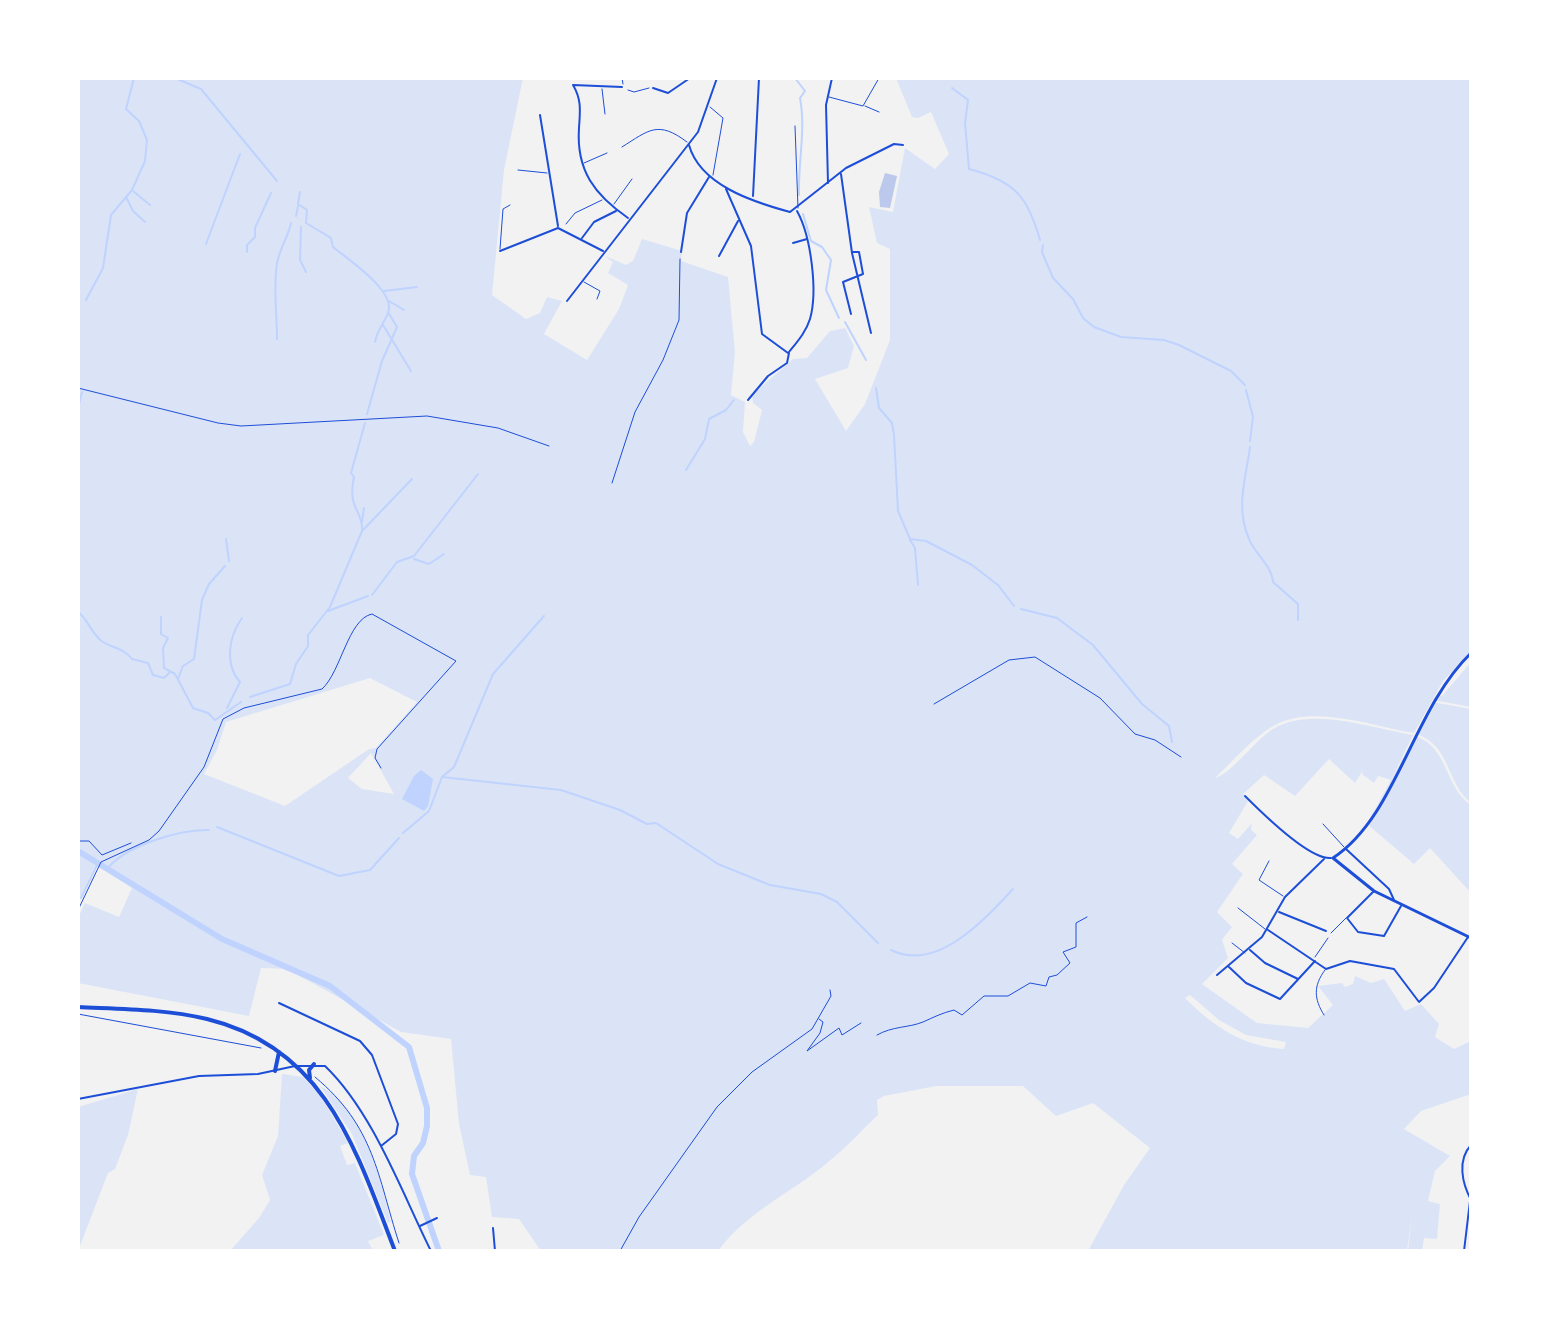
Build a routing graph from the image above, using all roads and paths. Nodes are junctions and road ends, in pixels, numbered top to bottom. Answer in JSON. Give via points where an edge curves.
{"nodes":[{"id":1,"x":622,"y":78,"type":"edge"},
{"id":2,"x":690,"y":78,"type":"edge"},
{"id":3,"x":717,"y":78,"type":"edge"},
{"id":4,"x":759,"y":78,"type":"edge"},
{"id":5,"x":832,"y":78,"type":"edge"},
{"id":6,"x":879,"y":78,"type":"edge"},
{"id":7,"x":602,"y":86,"type":"junction"},
{"id":8,"x":622,"y":87,"type":"junction"},
{"id":9,"x":653,"y":88,"type":"joint"},
{"id":10,"x":827,"y":96,"type":"junction"},
{"id":11,"x":708,"y":105,"type":"junction"},
{"id":12,"x":863,"y":106,"type":"junction"},
{"id":13,"x":879,"y":112,"type":"dead end"},
{"id":14,"x":605,"y":114,"type":"dead end"},
{"id":15,"x":540,"y":115,"type":"dead end"},
{"id":16,"x":795,"y":126,"type":"dead end"},
{"id":17,"x":689,"y":144,"type":"junction"},
{"id":18,"x":903,"y":145,"type":"dead end"},
{"id":19,"x":622,"y":147,"type":"dead end"},
{"id":20,"x":607,"y":153,"type":"dead end"},
{"id":21,"x":582,"y":163,"type":"junction"},
{"id":22,"x":518,"y":170,"type":"dead end"},
{"id":23,"x":550,"y":173,"type":"junction"},
{"id":24,"x":840,"y":173,"type":"junction"},
{"id":25,"x":711,"y":177,"type":"junction"},
{"id":26,"x":632,"y":179,"type":"dead end"},
{"id":27,"x":828,"y":183,"type":"junction"},
{"id":28,"x":726,"y":188,"type":"junction"},
{"id":29,"x":753,"y":199,"type":"junction"},
{"id":30,"x":602,"y":200,"type":"junction"},
{"id":31,"x":510,"y":205,"type":"dead end"},
{"id":32,"x":612,"y":207,"type":"junction"},
{"id":33,"x":797,"y":208,"type":"junction"},
{"id":34,"x":617,"y":211,"type":"junction"},
{"id":35,"x":629,"y":219,"type":"junction"},
{"id":36,"x":739,"y":220,"type":"junction"},
{"id":37,"x":566,"y":224,"type":"dead end"},
{"id":38,"x":558,"y":228,"type":"junction"},
{"id":39,"x":808,"y":239,"type":"junction"},
{"id":40,"x":581,"y":240,"type":"junction"},
{"id":41,"x":793,"y":243,"type":"dead end"},
{"id":42,"x":500,"y":251,"type":"joint"},
{"id":43,"x":604,"y":252,"type":"junction"},
{"id":44,"x":681,"y":252,"type":"joint"},
{"id":45,"x":852,"y":253,"type":"junction"},
{"id":46,"x":719,"y":256,"type":"dead end"},
{"id":47,"x":858,"y":276,"type":"junction"},
{"id":48,"x":582,"y":281,"type":"junction"},
{"id":49,"x":597,"y":299,"type":"dead end"},
{"id":50,"x":567,"y":301,"type":"dead end"},
{"id":51,"x":851,"y":314,"type":"dead end"},
{"id":52,"x":871,"y":333,"type":"dead end"},
{"id":53,"x":788,"y":353,"type":"junction"},
{"id":54,"x":78,"y":388,"type":"edge"},
{"id":55,"x":748,"y":400,"type":"dead end"},
{"id":56,"x":549,"y":446,"type":"dead end"},
{"id":57,"x":612,"y":483,"type":"dead end"},
{"id":58,"x":1471,"y":653,"type":"edge"},
{"id":59,"x":934,"y":704,"type":"dead end"},
{"id":60,"x":1181,"y":757,"type":"dead end"},
{"id":61,"x":381,"y":768,"type":"dead end"},
{"id":62,"x":1245,"y":796,"type":"dead end"},
{"id":63,"x":1323,"y":824,"type":"dead end"},
{"id":64,"x":78,"y":841,"type":"edge"},
{"id":65,"x":140,"y":844,"type":"junction"},
{"id":66,"x":1346,"y":849,"type":"junction"},
{"id":67,"x":1333,"y":858,"type":"junction"},
{"id":68,"x":1324,"y":859,"type":"junction"},
{"id":69,"x":1269,"y":861,"type":"dead end"},
{"id":70,"x":1374,"y":891,"type":"junction"},
{"id":71,"x":1285,"y":897,"type":"junction"},
{"id":72,"x":1393,"y":901,"type":"junction"},
{"id":73,"x":1401,"y":905,"type":"junction"},
{"id":74,"x":1238,"y":908,"type":"dead end"},
{"id":75,"x":78,"y":910,"type":"edge"},
{"id":76,"x":1278,"y":912,"type":"junction"},
{"id":77,"x":1087,"y":917,"type":"dead end"},
{"id":78,"x":1347,"y":918,"type":"junction"},
{"id":79,"x":1268,"y":930,"type":"junction"},
{"id":80,"x":1326,"y":931,"type":"dead end"},
{"id":81,"x":1331,"y":933,"type":"joint"},
{"id":82,"x":1470,"y":938,"type":"edge"},
{"id":83,"x":1232,"y":943,"type":"dead end"},
{"id":84,"x":1250,"y":950,"type":"junction"},
{"id":85,"x":1245,"y":953,"type":"junction"},
{"id":86,"x":1315,"y":960,"type":"junction"},
{"id":87,"x":1228,"y":966,"type":"junction"},
{"id":88,"x":1326,"y":969,"type":"junction"},
{"id":89,"x":1217,"y":975,"type":"dead end"},
{"id":90,"x":1299,"y":980,"type":"junction"},
{"id":91,"x":830,"y":990,"type":"dead end"},
{"id":92,"x":279,"y":1003,"type":"dead end"},
{"id":93,"x":78,"y":1007,"type":"edge"},
{"id":94,"x":78,"y":1014,"type":"edge"},
{"id":95,"x":1324,"y":1015,"type":"dead end"},
{"id":96,"x":818,"y":1019,"type":"junction"},
{"id":97,"x":861,"y":1023,"type":"dead end"},
{"id":98,"x":877,"y":1035,"type":"dead end"},
{"id":99,"x":264,"y":1049,"type":"dead end"},
{"id":100,"x":279,"y":1052,"type":"junction"},
{"id":101,"x":314,"y":1064,"type":"junction"},
{"id":102,"x":295,"y":1066,"type":"junction"},
{"id":103,"x":275,"y":1071,"type":"junction"},
{"id":104,"x":312,"y":1078,"type":"junction"},
{"id":105,"x":78,"y":1099,"type":"edge"},
{"id":106,"x":1471,"y":1145,"type":"edge"},
{"id":107,"x":380,"y":1147,"type":"junction"},
{"id":108,"x":1471,"y":1200,"type":"edge"},
{"id":109,"x":437,"y":1218,"type":"dead end"},
{"id":110,"x":419,"y":1226,"type":"junction"},
{"id":111,"x":493,"y":1228,"type":"dead end"},
{"id":112,"x":395,"y":1251,"type":"edge"},
{"id":113,"x":401,"y":1251,"type":"edge"},
{"id":114,"x":431,"y":1251,"type":"edge"},
{"id":115,"x":495,"y":1251,"type":"edge"},
{"id":116,"x":620,"y":1251,"type":"edge"},
{"id":117,"x":1464,"y":1251,"type":"edge"}],
"edges":[{"from":1,"to":8,"type":"lane"},
{"from":2,"to":9,"type":"street","via":[[668,93]]},
{"from":3,"to":11,"type":"street"},
{"from":4,"to":29,"type":"street"},
{"from":5,"to":10,"type":"street"},
{"from":6,"to":12,"type":"lane"},
{"from":7,"to":8,"type":"street"},
{"from":7,"to":14,"type":"lane"},
{"from":7,"to":21,"type":"street","via":[[573,85],[581,104]]},
{"from":8,"to":9,"type":"path","via":[[634,92]]},
{"from":10,"to":12,"type":"lane"},
{"from":10,"to":27,"type":"street"},
{"from":11,"to":17,"type":"street"},
{"from":11,"to":25,"type":"lane","via":[[723,118]]},
{"from":12,"to":13,"type":"lane"},
{"from":15,"to":23,"type":"street"},
{"from":16,"to":33,"type":"lane"},
{"from":17,"to":19,"type":"lane","via":[[671,130],[658,129]]},
{"from":17,"to":25,"type":"street","via":[[694,161]]},
{"from":17,"to":35,"type":"street"},
{"from":18,"to":24,"type":"street","via":[[879,150]]},
{"from":20,"to":21,"type":"lane"},
{"from":21,"to":30,"type":"street"},
{"from":22,"to":23,"type":"lane"},
{"from":23,"to":38,"type":"street"},
{"from":24,"to":27,"type":"street"},
{"from":24,"to":45,"type":"street"},
{"from":25,"to":28,"type":"street"},
{"from":25,"to":44,"type":"street","via":[[687,213]]},
{"from":26,"to":32,"type":"lane"},
{"from":27,"to":33,"type":"street"},
{"from":28,"to":29,"type":"street"},
{"from":28,"to":36,"type":"street"},
{"from":29,"to":33,"type":"street","via":[[787,211]]},
{"from":30,"to":32,"type":"street"},
{"from":30,"to":37,"type":"lane","via":[[575,213]]},
{"from":31,"to":42,"type":"lane","via":[[503,209]]},
{"from":32,"to":34,"type":"street"},
{"from":33,"to":39,"type":"street"},
{"from":34,"to":35,"type":"street"},
{"from":34,"to":40,"type":"street","via":[[594,222]]},
{"from":35,"to":43,"type":"street"},
{"from":36,"to":46,"type":"street"},
{"from":36,"to":53,"type":"street","via":[[755,265],[762,334]]},
{"from":38,"to":40,"type":"street"},
{"from":38,"to":42,"type":"street"},
{"from":39,"to":41,"type":"street"},
{"from":39,"to":53,"type":"street","via":[[812,308],[805,331]]},
{"from":40,"to":43,"type":"street"},
{"from":43,"to":48,"type":"street"},
{"from":44,"to":57,"type":"path","via":[[679,320],[635,412]]},
{"from":45,"to":47,"type":"street"},
{"from":45,"to":47,"type":"street","via":[[859,253],[863,274]]},
{"from":47,"to":51,"type":"street","via":[[843,282]]},
{"from":47,"to":52,"type":"street"},
{"from":48,"to":49,"type":"lane","via":[[600,291]]},
{"from":48,"to":50,"type":"street"},
{"from":53,"to":55,"type":"street","via":[[787,363]]},
{"from":54,"to":56,"type":"path","via":[[230,425],[427,416],[498,428]]},
{"from":58,"to":66,"type":"street","via":[[1431,701],[1384,796]]},
{"from":59,"to":60,"type":"path","via":[[1012,658],[1035,657],[1100,698],[1135,734]]},
{"from":61,"to":65,"type":"lane","via":[[377,749],[456,661],[372,614],[357,624],[322,689],[244,708],[223,719],[198,777],[159,831]]},
{"from":62,"to":68,"type":"street"},
{"from":63,"to":66,"type":"lane"},
{"from":64,"to":65,"type":"path","via":[[89,841],[102,855],[127,842]]},
{"from":65,"to":75,"type":"lane","via":[[101,862]]},
{"from":66,"to":67,"type":"street"},
{"from":66,"to":72,"type":"street","via":[[1395,895]]},
{"from":67,"to":68,"type":"street"},
{"from":67,"to":70,"type":"street"},
{"from":68,"to":71,"type":"street"},
{"from":69,"to":71,"type":"lane","via":[[1259,880]]},
{"from":70,"to":72,"type":"street"},
{"from":70,"to":78,"type":"street"},
{"from":71,"to":76,"type":"street"},
{"from":72,"to":73,"type":"street"},
{"from":73,"to":78,"type":"street","via":[[1382,937],[1358,932]]},
{"from":73,"to":82,"type":"street"},
{"from":74,"to":79,"type":"lane"},
{"from":76,"to":79,"type":"street"},
{"from":76,"to":80,"type":"street"},
{"from":77,"to":98,"type":"path","via":[[1076,923],[1076,947],[1063,952],[1070,965],[1049,977],[1046,986],[1030,983],[1008,996],[984,996],[962,1015],[954,1010],[939,1013]]},
{"from":78,"to":81,"type":"lane"},
{"from":79,"to":84,"type":"street"},
{"from":79,"to":86,"type":"street"},
{"from":81,"to":86,"type":"path"},
{"from":82,"to":88,"type":"street","via":[[1419,1002],[1394,969],[1350,961]]},
{"from":83,"to":85,"type":"lane"},
{"from":84,"to":85,"type":"street"},
{"from":84,"to":90,"type":"street"},
{"from":85,"to":87,"type":"street"},
{"from":86,"to":88,"type":"street"},
{"from":86,"to":90,"type":"street"},
{"from":87,"to":89,"type":"street"},
{"from":87,"to":90,"type":"street","via":[[1246,983],[1280,999]]},
{"from":88,"to":95,"type":"lane","via":[[1318,979],[1315,1001]]},
{"from":91,"to":96,"type":"path"},
{"from":92,"to":107,"type":"street","via":[[360,1041],[372,1055],[398,1124],[396,1134]]},
{"from":93,"to":100,"type":"main road","via":[[207,1019],[247,1032]]},
{"from":94,"to":99,"type":"path"},
{"from":96,"to":97,"type":"path","via":[[822,1029],[807,1051],[839,1028],[842,1035]]},
{"from":96,"to":116,"type":"path","via":[[717,1107]]},
{"from":100,"to":102,"type":"main road"},
{"from":100,"to":103,"type":"main road"},
{"from":101,"to":102,"type":"street"},
{"from":101,"to":104,"type":"main road","via":[[309,1070]]},
{"from":101,"to":107,"type":"street","via":[[335,1076]]},
{"from":102,"to":103,"type":"street"},
{"from":102,"to":104,"type":"main road"},
{"from":103,"to":105,"type":"street","via":[[199,1076]]},
{"from":104,"to":112,"type":"main road","via":[[348,1133]]},
{"from":104,"to":113,"type":"path","via":[[338,1097],[367,1139]]},
{"from":106,"to":108,"type":"street","via":[[1464,1153],[1463,1171]]},
{"from":107,"to":110,"type":"street"},
{"from":108,"to":117,"type":"street"},
{"from":109,"to":110,"type":"street"},
{"from":110,"to":114,"type":"street"},
{"from":111,"to":115,"type":"street"}]}
